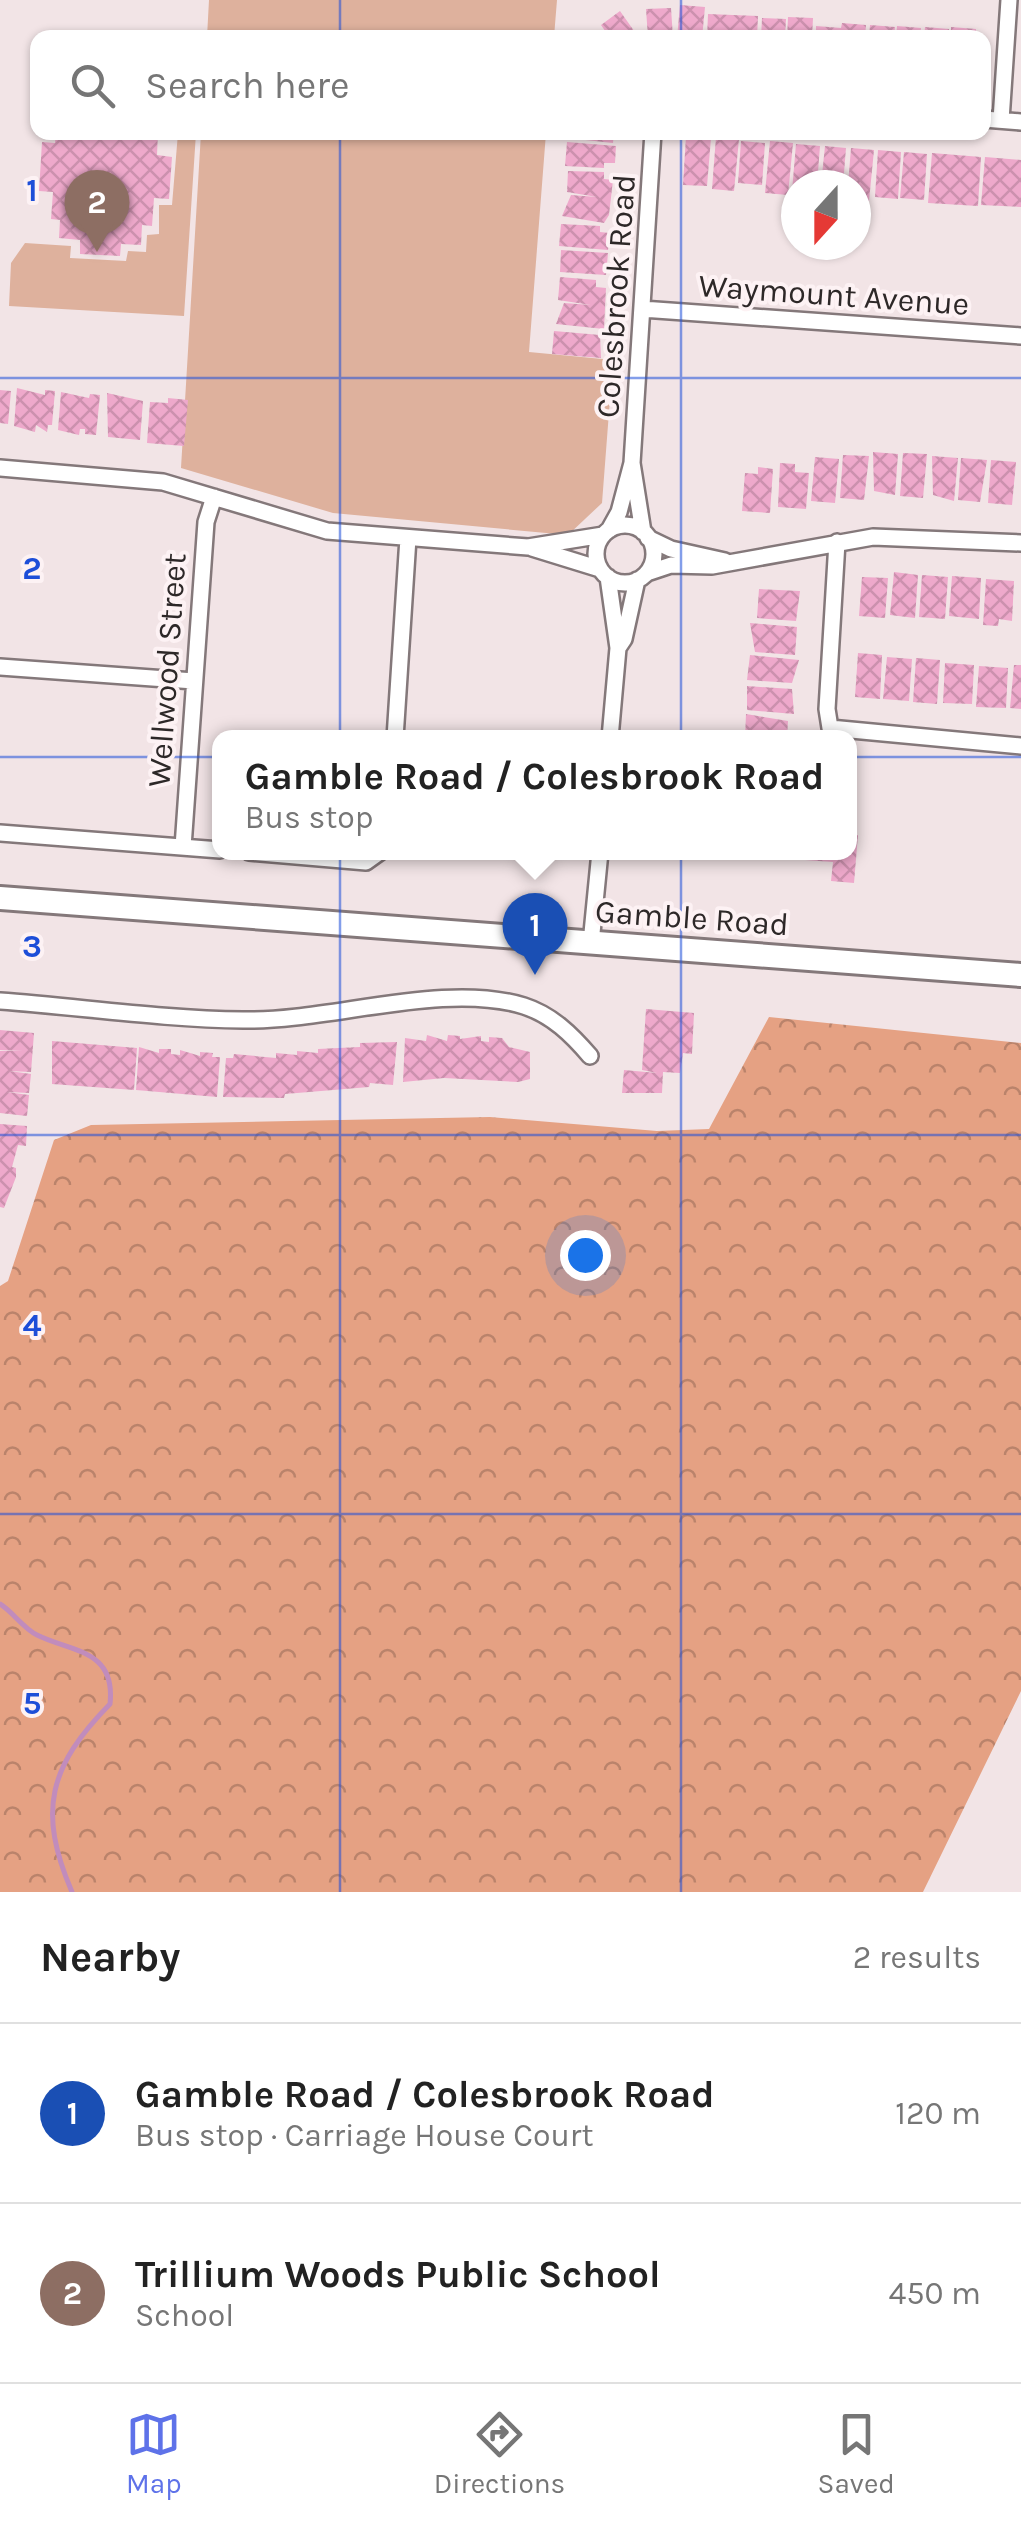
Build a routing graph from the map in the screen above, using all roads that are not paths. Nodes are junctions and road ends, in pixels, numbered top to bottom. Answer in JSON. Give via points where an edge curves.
{"nodes":[{"id":1,"x":1009,"y":0,"type":"edge"},
{"id":2,"x":991,"y":119,"type":"edge"},
{"id":3,"x":1001,"y":120,"type":"junction"},
{"id":4,"x":1021,"y":122,"type":"edge"},
{"id":5,"x":653,"y":140,"type":"edge"},
{"id":6,"x":642,"y":309,"type":"junction"},
{"id":7,"x":1021,"y":336,"type":"edge"},
{"id":8,"x":632,"y":462,"type":"junction"},
{"id":9,"x":0,"y":468,"type":"edge"},
{"id":10,"x":214,"y":498,"type":"junction"},
{"id":11,"x":606,"y":532,"type":"junction"},
{"id":12,"x":646,"y":535,"type":"junction"},
{"id":13,"x":408,"y":538,"type":"junction"},
{"id":14,"x":837,"y":542,"type":"junction"},
{"id":15,"x":1021,"y":543,"type":"edge"},
{"id":16,"x":528,"y":546,"type":"junction"},
{"id":17,"x":724,"y":560,"type":"junction"},
{"id":18,"x":604,"y":573,"type":"junction"},
{"id":19,"x":642,"y":576,"type":"junction"},
{"id":20,"x":618,"y":648,"type":"junction"},
{"id":21,"x":0,"y":667,"type":"edge"},
{"id":22,"x":194,"y":681,"type":"junction"},
{"id":23,"x":396,"y":730,"type":"edge"},
{"id":24,"x":611,"y":730,"type":"edge"},
{"id":25,"x":835,"y":730,"type":"edge"},
{"id":26,"x":857,"y":733,"type":"edge"},
{"id":27,"x":1021,"y":746,"type":"edge"},
{"id":28,"x":0,"y":833,"type":"edge"},
{"id":29,"x":183,"y":847,"type":"junction"},
{"id":30,"x":212,"y":849,"type":"edge"},
{"id":31,"x":342,"y":860,"type":"edge"},
{"id":32,"x":369,"y":860,"type":"edge"},
{"id":33,"x":599,"y":860,"type":"edge"},
{"id":34,"x":0,"y":898,"type":"edge"},
{"id":35,"x":592,"y":943,"type":"junction"},
{"id":36,"x":1021,"y":975,"type":"edge"},
{"id":37,"x":0,"y":1001,"type":"edge"},
{"id":38,"x":590,"y":1056,"type":"dead end"}],
"edges":[{"from":1,"to":3,"type":"street"},
{"from":2,"to":3,"type":"street"},
{"from":3,"to":4,"type":"street"},
{"from":5,"to":6,"type":"street","name":"Colesbrook Road"},
{"from":6,"to":7,"type":"street","name":"Waymount Avenue"},
{"from":6,"to":8,"type":"street","name":"Colesbrook Road"},
{"from":8,"to":11,"type":"street","name":"Colesbrook Road","via":[[618,517]]},
{"from":8,"to":12,"type":"street","name":"Colesbrook Road"},
{"from":9,"to":10,"type":"street","via":[[146,478]]},
{"from":10,"to":13,"type":"street","via":[[311,528]]},
{"from":10,"to":22,"type":"street","name":"Wellwood Street","via":[[206,522]]},
{"from":11,"to":12,"type":"street","via":[[626,526]]},
{"from":11,"to":16,"type":"street"},
{"from":11,"to":18,"type":"street","via":[[596,550]]},
{"from":12,"to":17,"type":"street","via":[[670,549]]},
{"from":12,"to":19,"type":"street","via":[[654,556]]},
{"from":13,"to":16,"type":"street"},
{"from":13,"to":23,"type":"street"},
{"from":14,"to":15,"type":"street","via":[[908,535]]},
{"from":14,"to":17,"type":"street"},
{"from":14,"to":25,"type":"street","via":[[827,709]]},
{"from":16,"to":18,"type":"street"},
{"from":17,"to":19,"type":"street","via":[[671,565]]},
{"from":18,"to":19,"type":"street","via":[[623,583]]},
{"from":18,"to":20,"type":"street"},
{"from":19,"to":20,"type":"street"},
{"from":20,"to":24,"type":"street"},
{"from":21,"to":22,"type":"street"},
{"from":22,"to":29,"type":"street","name":"Wellwood Street"},
{"from":26,"to":27,"type":"street"},
{"from":28,"to":29,"type":"street"},
{"from":29,"to":30,"type":"street"},
{"from":31,"to":32,"type":"street"},
{"from":33,"to":35,"type":"street"},
{"from":34,"to":35,"type":"main road","name":"Gamble Road"},
{"from":35,"to":36,"type":"main road","name":"Gamble Road"},
{"from":37,"to":38,"type":"street","via":[[242,1020],[429,999],[496,1003],[524,1006],[567,1029]]}]}
